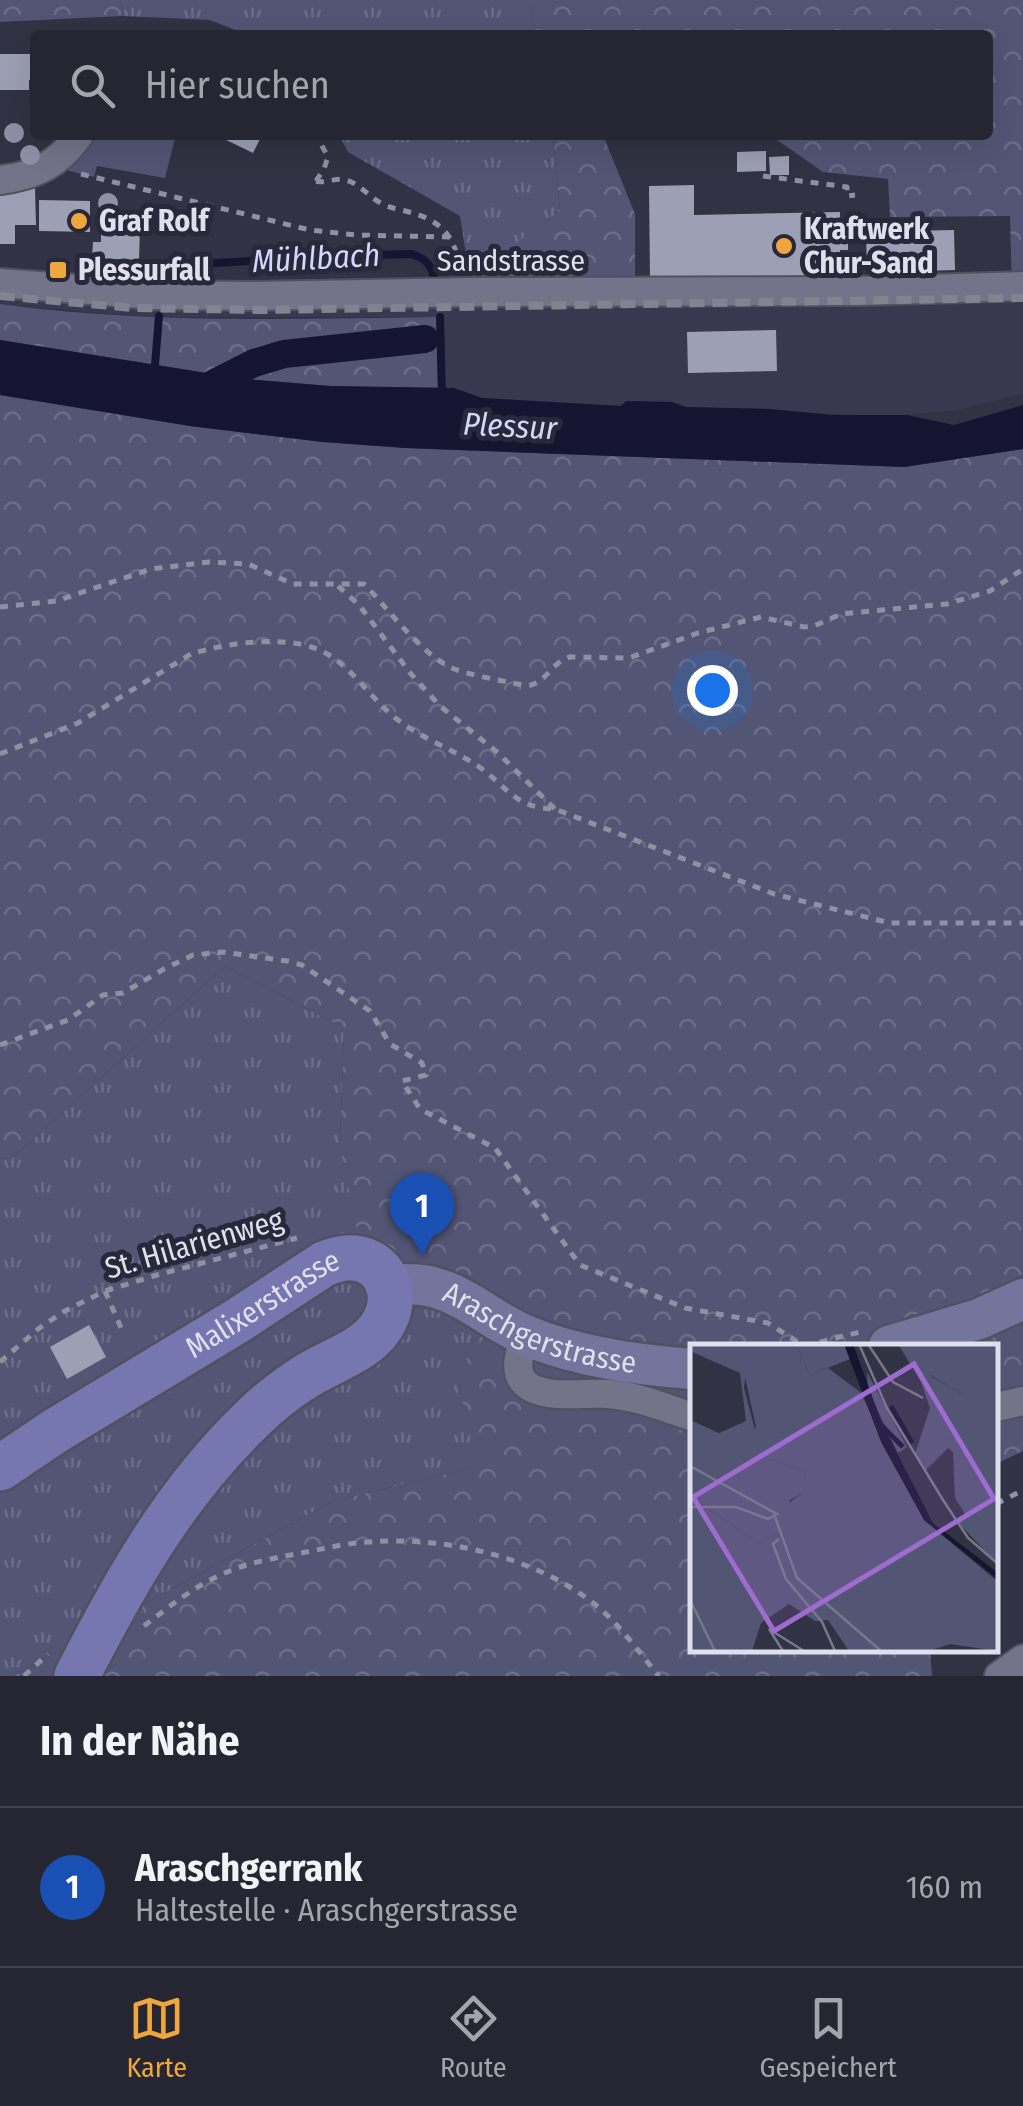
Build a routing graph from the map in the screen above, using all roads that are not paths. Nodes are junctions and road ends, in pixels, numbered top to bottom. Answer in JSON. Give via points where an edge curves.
{"nodes":[{"id":1,"x":75,"y":140,"type":"edge"},
{"id":2,"x":0,"y":180,"type":"edge"},
{"id":3,"x":0,"y":282,"type":"edge"},
{"id":4,"x":1023,"y":286,"type":"edge"},
{"id":5,"x":389,"y":1284,"type":"junction"},
{"id":6,"x":1023,"y":1299,"type":"edge"},
{"id":7,"x":525,"y":1335,"type":"junction"},
{"id":8,"x":880,"y":1338,"type":"edge"},
{"id":9,"x":690,"y":1369,"type":"edge"},
{"id":10,"x":1023,"y":1401,"type":"edge"},
{"id":11,"x":998,"y":1407,"type":"edge"},
{"id":12,"x":690,"y":1416,"type":"edge"},
{"id":13,"x":0,"y":1468,"type":"edge"},
{"id":14,"x":85,"y":1659,"type":"edge"},
{"id":15,"x":1023,"y":1659,"type":"edge"},
{"id":16,"x":999,"y":1676,"type":"edge"}],
"edges":[{"from":1,"to":2,"type":"street","via":[[49,166]]},
{"from":3,"to":4,"type":"street","name":"Sandstrasse","via":[[154,295]]},
{"from":5,"to":7,"type":"street","name":"Araschgerstrasse","via":[[434,1287]]},
{"from":5,"to":13,"type":"main road","name":"Malixerstrasse","via":[[363,1260],[324,1264]]},
{"from":5,"to":14,"type":"main road","name":"Malixerstrasse","via":[[390,1307],[379,1330],[280,1395],[203,1470],[148,1545]]},
{"from":6,"to":8,"type":"street","via":[[979,1319]]},
{"from":7,"to":9,"type":"street","name":"Araschgerstrasse","via":[[580,1352]]},
{"from":7,"to":12,"type":"street","via":[[519,1373],[534,1390],[613,1394]]},
{"from":10,"to":11,"type":"street"},
{"from":15,"to":16,"type":"street"}]}
